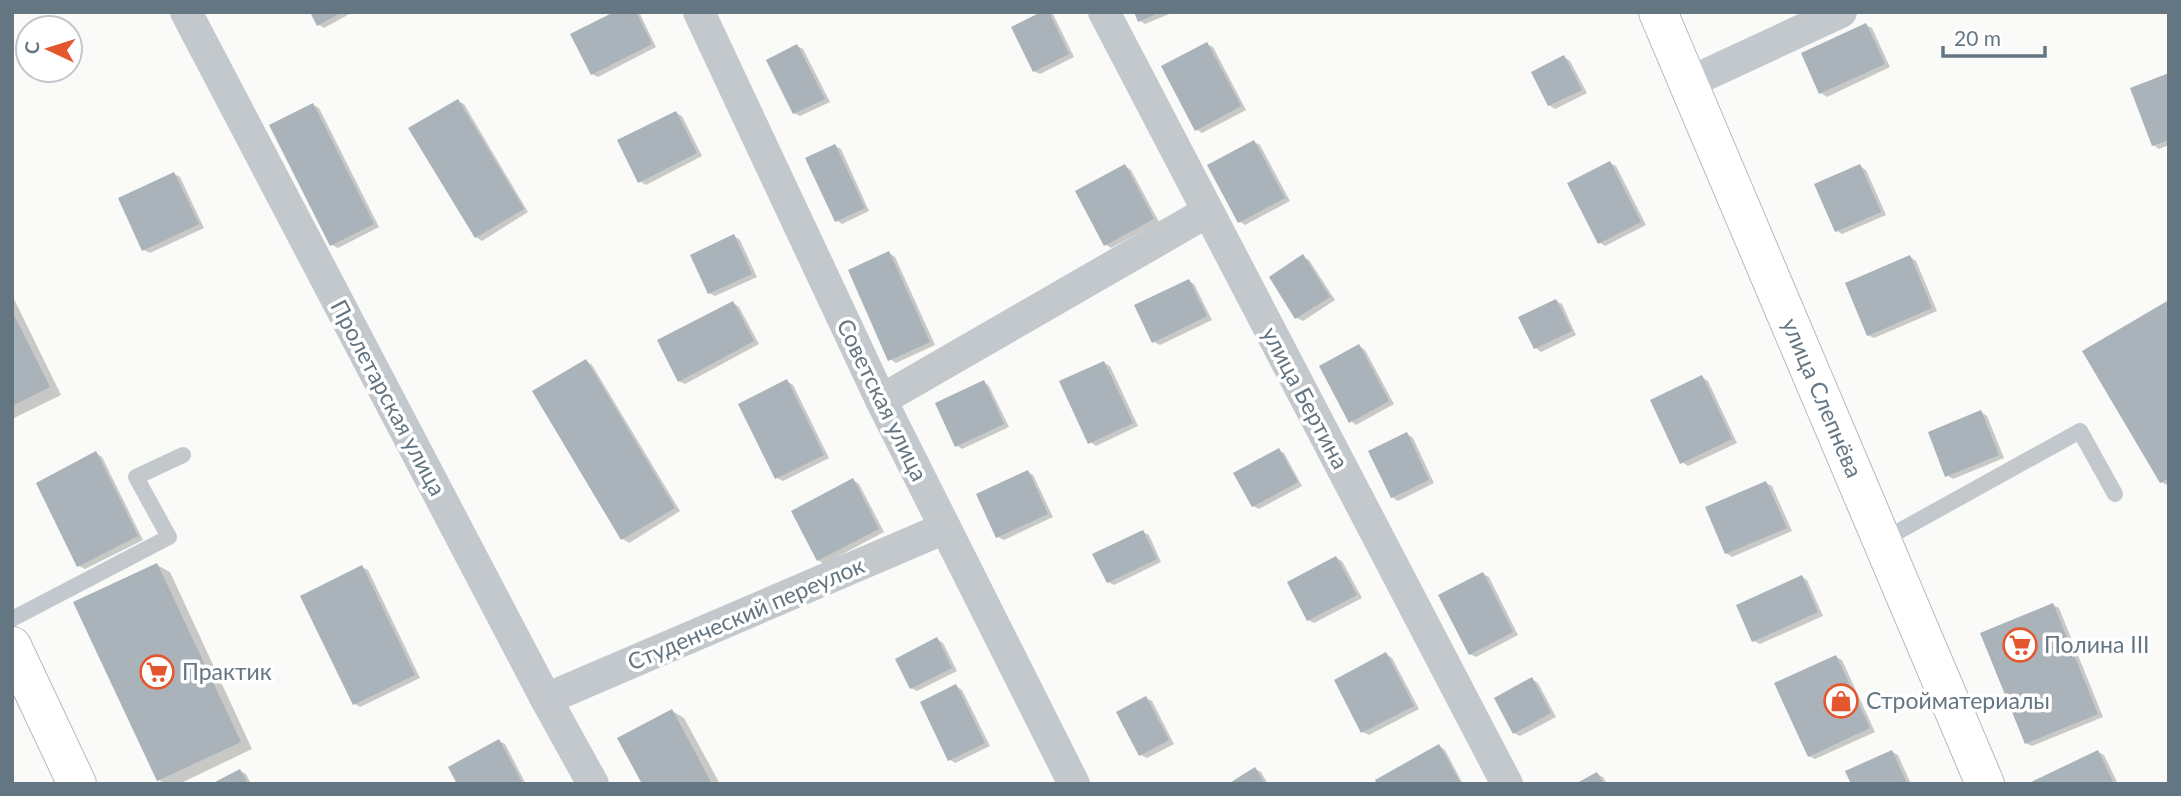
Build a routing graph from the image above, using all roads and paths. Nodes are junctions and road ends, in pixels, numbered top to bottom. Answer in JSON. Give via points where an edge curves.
{"nodes":[{"id":1,"x":186,"y":12,"type":"edge"},
{"id":2,"x":699,"y":12,"type":"edge"},
{"id":3,"x":1104,"y":12,"type":"edge"},
{"id":4,"x":1658,"y":12,"type":"edge"},
{"id":5,"x":1841,"y":12,"type":"edge"},
{"id":6,"x":1688,"y":83,"type":"junction"},
{"id":7,"x":1207,"y":212,"type":"junction"},
{"id":8,"x":881,"y":400,"type":"junction"},
{"id":9,"x":183,"y":456,"type":"dead end"},
{"id":10,"x":2115,"y":494,"type":"dead end"},
{"id":11,"x":945,"y":528,"type":"junction"},
{"id":12,"x":1883,"y":540,"type":"junction"},
{"id":13,"x":12,"y":619,"type":"edge"},
{"id":14,"x":12,"y":646,"type":"edge"},
{"id":15,"x":546,"y":699,"type":"junction"},
{"id":16,"x":77,"y":784,"type":"edge"},
{"id":17,"x":593,"y":784,"type":"edge"},
{"id":18,"x":1073,"y":784,"type":"edge"},
{"id":19,"x":1507,"y":784,"type":"edge"},
{"id":20,"x":1985,"y":784,"type":"edge"}],
"edges":[{"from":1,"to":15,"type":"street","name":"Пролетарская улица"},
{"from":2,"to":8,"type":"street","name":"Советская улица"},
{"from":3,"to":7,"type":"street","name":"улица Бертина"},
{"from":4,"to":6,"type":"street","name":"улица Слепнёва"},
{"from":5,"to":6,"type":"street"},
{"from":6,"to":12,"type":"street","name":"улица Слепнёва"},
{"from":7,"to":8,"type":"street"},
{"from":7,"to":19,"type":"street","name":"улица Бертина"},
{"from":8,"to":11,"type":"street","name":"Советская улица"},
{"from":9,"to":13,"type":"lane","via":[[136,477],[169,537]]},
{"from":10,"to":12,"type":"lane","via":[[2080,431]]},
{"from":11,"to":15,"type":"street","name":"Студенческий переулок"},
{"from":11,"to":18,"type":"street","name":"Советская улица"},
{"from":12,"to":20,"type":"street","name":"улица Слепнёва"},
{"from":14,"to":16,"type":"street"},
{"from":15,"to":17,"type":"street","name":"Пролетарская улица"}]}
